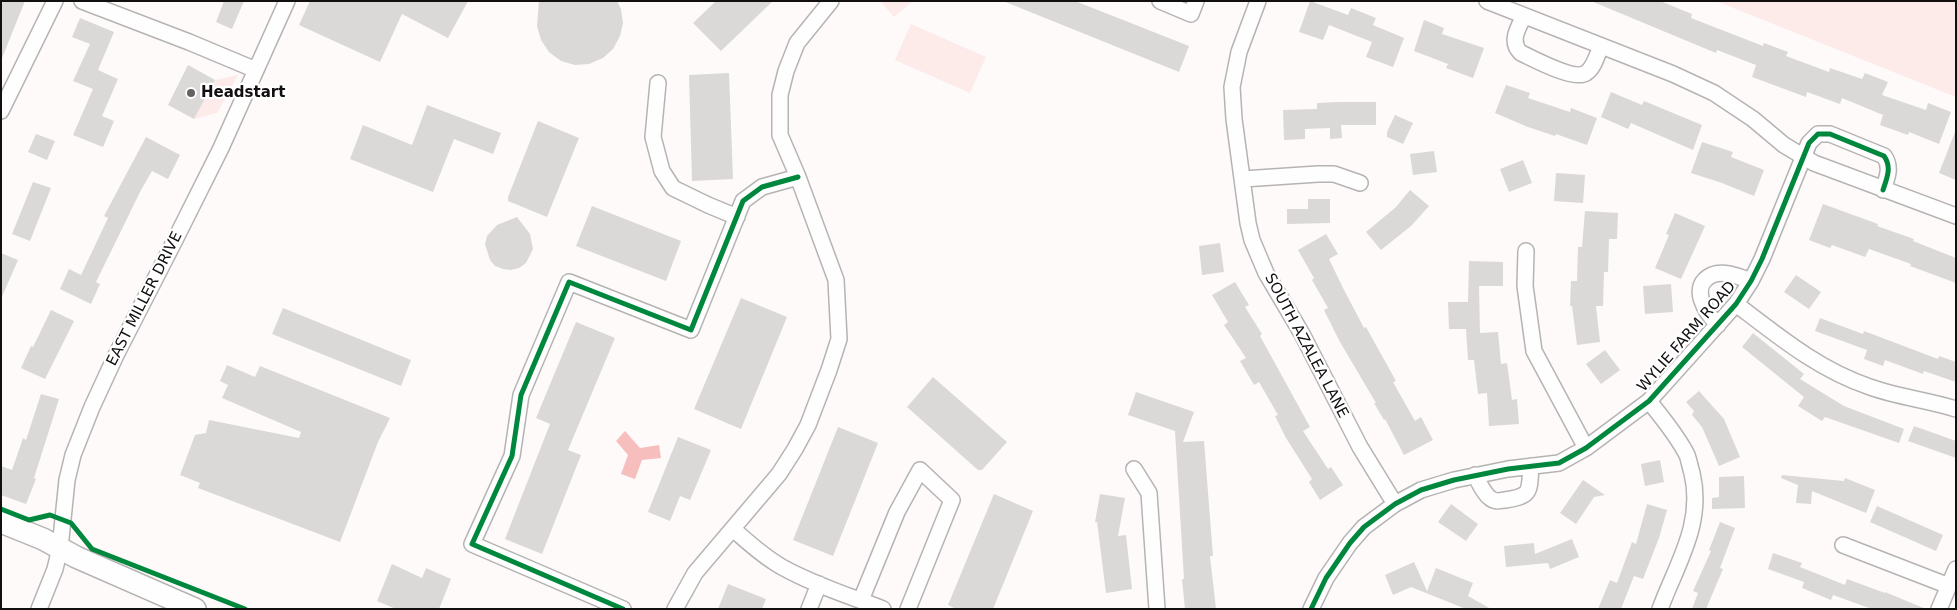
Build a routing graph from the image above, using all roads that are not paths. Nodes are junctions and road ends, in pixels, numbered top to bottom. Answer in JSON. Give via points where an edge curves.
{"nodes":[{"id":1,"x":55,"y":1,"type":"edge"},
{"id":2,"x":82,"y":1,"type":"edge"},
{"id":3,"x":287,"y":1,"type":"edge"},
{"id":4,"x":830,"y":1,"type":"edge"},
{"id":5,"x":1160,"y":1,"type":"edge"},
{"id":6,"x":1196,"y":1,"type":"edge"},
{"id":7,"x":1258,"y":1,"type":"edge"},
{"id":8,"x":1487,"y":1,"type":"edge"},
{"id":9,"x":1524,"y":16,"type":"junction"},
{"id":10,"x":1601,"y":46,"type":"junction"},
{"id":11,"x":256,"y":70,"type":"junction"},
{"id":12,"x":658,"y":83,"type":"dead end"},
{"id":13,"x":1,"y":111,"type":"edge"},
{"id":14,"x":1803,"y":157,"type":"junction"},
{"id":15,"x":798,"y":177,"type":"junction"},
{"id":16,"x":1243,"y":178,"type":"junction"},
{"id":17,"x":1360,"y":183,"type":"dead end"},
{"id":18,"x":1883,"y":190,"type":"junction"},
{"id":19,"x":1956,"y":216,"type":"edge"},
{"id":20,"x":737,"y":217,"type":"junction"},
{"id":21,"x":1526,"y":251,"type":"dead end"},
{"id":22,"x":1751,"y":281,"type":"junction"},
{"id":23,"x":1736,"y":304,"type":"junction"},
{"id":24,"x":1718,"y":325,"type":"junction"},
{"id":25,"x":1649,"y":401,"type":"junction"},
{"id":26,"x":1956,"y":409,"type":"edge"},
{"id":27,"x":1586,"y":448,"type":"junction"},
{"id":28,"x":1531,"y":466,"type":"junction"},
{"id":29,"x":1134,"y":469,"type":"dead end"},
{"id":30,"x":1475,"y":475,"type":"junction"},
{"id":31,"x":1395,"y":504,"type":"junction"},
{"id":32,"x":1,"y":522,"type":"edge"},
{"id":33,"x":733,"y":529,"type":"junction"},
{"id":34,"x":1842,"y":545,"type":"dead end"},
{"id":35,"x":60,"y":548,"type":"junction"},
{"id":36,"x":1956,"y":569,"type":"edge"},
{"id":37,"x":819,"y":584,"type":"junction"},
{"id":38,"x":1949,"y":586,"type":"junction"},
{"id":39,"x":861,"y":600,"type":"junction"},
{"id":40,"x":39,"y":609,"type":"edge"},
{"id":41,"x":195,"y":609,"type":"edge"},
{"id":42,"x":623,"y":609,"type":"edge"},
{"id":43,"x":675,"y":609,"type":"edge"},
{"id":44,"x":809,"y":609,"type":"edge"},
{"id":45,"x":884,"y":609,"type":"edge"},
{"id":46,"x":908,"y":609,"type":"edge"},
{"id":47,"x":1157,"y":609,"type":"edge"},
{"id":48,"x":1311,"y":609,"type":"edge"},
{"id":49,"x":1660,"y":609,"type":"edge"},
{"id":50,"x":1940,"y":609,"type":"edge"}],
"edges":[{"from":1,"to":13,"type":"street"},
{"from":2,"to":11,"type":"street"},
{"from":3,"to":11,"type":"street","name":"EAST MILLER DRIVE"},
{"from":4,"to":15,"type":"street","via":[[797,43],[780,95],[780,136]]},
{"from":5,"to":6,"type":"street","via":[[1191,14]]},
{"from":7,"to":16,"type":"street","name":"SOUTH AZALEA LANE","via":[[1239,52],[1232,87]]},
{"from":8,"to":9,"type":"street"},
{"from":9,"to":10,"type":"street"},
{"from":9,"to":10,"type":"street","via":[[1516,35],[1517,50],[1572,75],[1588,72]]},
{"from":10,"to":14,"type":"street","via":[[1714,93]]},
{"from":11,"to":35,"type":"street","name":"EAST MILLER DRIVE","via":[[217,156],[92,407],[67,480]]},
{"from":12,"to":20,"type":"street","via":[[653,137],[662,171],[673,188]]},
{"from":14,"to":18,"type":"street"},
{"from":14,"to":18,"type":"street","name":"WYLIE FARM ROAD","via":[[1813,138],[1824,132],[1878,153],[1887,160],[1889,171]]},
{"from":14,"to":22,"type":"street","name":"WYLIE FARM ROAD"},
{"from":15,"to":20,"type":"street","via":[[762,187],[743,201]]},
{"from":15,"to":33,"type":"street","via":[[836,280],[839,338],[808,424],[795,449],[779,474]]},
{"from":16,"to":17,"type":"street","via":[[1334,174]]},
{"from":16,"to":31,"type":"street","name":"SOUTH AZALEA LANE","via":[[1248,223],[1258,256],[1360,447]]},
{"from":18,"to":19,"type":"street"},
{"from":20,"to":42,"type":"street","via":[[691,330],[569,282],[521,395],[512,456],[472,544]]},
{"from":21,"to":27,"type":"street","via":[[1526,286],[1534,351]]},
{"from":22,"to":23,"type":"street","name":"WYLIE FARM ROAD"},
{"from":22,"to":24,"type":"street","name":"WYLIE FARM ROAD","via":[[1721,274],[1705,281],[1701,289],[1703,306]]},
{"from":23,"to":24,"type":"street","name":"WYLIE FARM ROAD"},
{"from":23,"to":26,"type":"street","via":[[1797,350],[1838,373],[1888,393]]},
{"from":24,"to":25,"type":"street","name":"WYLIE FARM ROAD"},
{"from":25,"to":27,"type":"street","name":"WYLIE FARM ROAD"},
{"from":25,"to":49,"type":"street","via":[[1687,456],[1694,481],[1695,512],[1687,545]]},
{"from":27,"to":28,"type":"street","name":"WYLIE FARM ROAD","via":[[1559,463]]},
{"from":28,"to":30,"type":"street","name":"WYLIE FARM ROAD"},
{"from":28,"to":30,"type":"street","via":[[1530,488],[1526,494],[1521,498],[1497,502],[1490,498]]},
{"from":29,"to":47,"type":"street","via":[[1149,493]]},
{"from":30,"to":31,"type":"street","name":"WYLIE FARM ROAD","via":[[1421,490]]},
{"from":31,"to":48,"type":"street","name":"WYLIE FARM ROAD","via":[[1364,527],[1350,543],[1326,578]]},
{"from":32,"to":35,"type":"street"},
{"from":33,"to":37,"type":"street","via":[[783,568]]},
{"from":33,"to":43,"type":"street","via":[[695,573]]},
{"from":34,"to":38,"type":"street"},
{"from":35,"to":40,"type":"street","name":"EAST MILLER DRIVE"},
{"from":35,"to":41,"type":"street"},
{"from":36,"to":38,"type":"street"},
{"from":37,"to":39,"type":"street"},
{"from":37,"to":44,"type":"street"},
{"from":38,"to":50,"type":"street"},
{"from":39,"to":45,"type":"street"},
{"from":39,"to":46,"type":"street","via":[[897,512],[920,470],[952,500]]}]}
